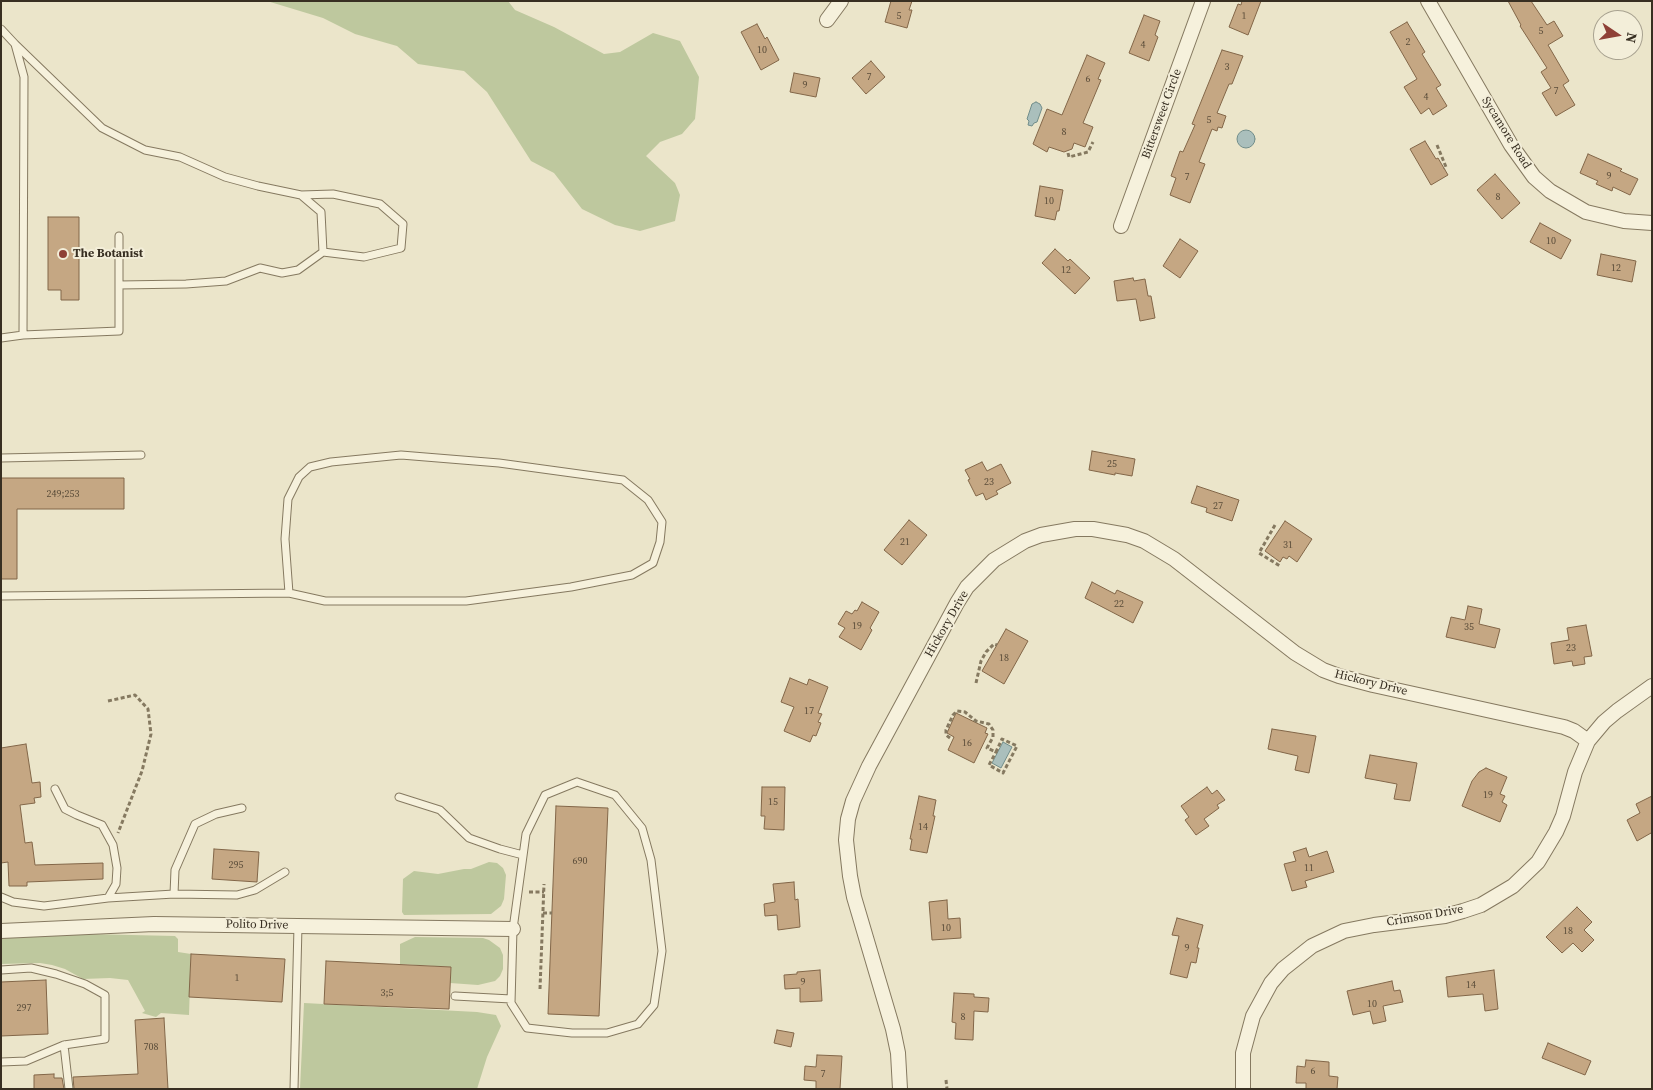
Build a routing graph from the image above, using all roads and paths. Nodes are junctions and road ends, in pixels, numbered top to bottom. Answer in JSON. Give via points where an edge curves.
{"nodes":[{"id":1,"x":841,"y":1,"type":"edge"},
{"id":2,"x":1203,"y":1,"type":"edge"},
{"id":3,"x":1428,"y":1,"type":"edge"},
{"id":4,"x":827,"y":20,"type":"dead end"},
{"id":5,"x":1,"y":29,"type":"edge"},
{"id":6,"x":15,"y":44,"type":"junction"},
{"id":7,"x":1093,"y":142,"type":"dead end"},
{"id":8,"x":1437,"y":145,"type":"dead end"},
{"id":9,"x":1068,"y":154,"type":"dead end"},
{"id":10,"x":1444,"y":169,"type":"dead end"},
{"id":11,"x":302,"y":195,"type":"junction"},
{"id":12,"x":1652,"y":223,"type":"edge"},
{"id":13,"x":1121,"y":226,"type":"dead end"},
{"id":14,"x":119,"y":236,"type":"dead end"},
{"id":15,"x":323,"y":252,"type":"junction"},
{"id":16,"x":119,"y":285,"type":"junction"},
{"id":17,"x":23,"y":335,"type":"junction"},
{"id":18,"x":1,"y":338,"type":"edge"},
{"id":19,"x":141,"y":456,"type":"dead end"},
{"id":20,"x":1,"y":458,"type":"edge"},
{"id":21,"x":1275,"y":525,"type":"dead end"},
{"id":22,"x":1280,"y":566,"type":"dead end"},
{"id":23,"x":289,"y":592,"type":"junction"},
{"id":24,"x":1,"y":596,"type":"edge"},
{"id":25,"x":997,"y":645,"type":"dead end"},
{"id":26,"x":976,"y":683,"type":"dead end"},
{"id":27,"x":1652,"y":686,"type":"edge"},
{"id":28,"x":108,"y":701,"type":"dead end"},
{"id":29,"x":950,"y":738,"type":"dead end"},
{"id":30,"x":1588,"y":742,"type":"junction"},
{"id":31,"x":996,"y":752,"type":"junction"},
{"id":32,"x":55,"y":789,"type":"dead end"},
{"id":33,"x":399,"y":796,"type":"dead end"},
{"id":34,"x":242,"y":808,"type":"dead end"},
{"id":35,"x":113,"y":845,"type":"junction"},
{"id":36,"x":523,"y":855,"type":"junction"},
{"id":37,"x":285,"y":872,"type":"dead end"},
{"id":38,"x":544,"y":884,"type":"dead end"},
{"id":39,"x":174,"y":894,"type":"junction"},
{"id":40,"x":1,"y":897,"type":"edge"},
{"id":41,"x":108,"y":898,"type":"junction"},
{"id":42,"x":543,"y":913,"type":"junction"},
{"id":43,"x":552,"y":913,"type":"dead end"},
{"id":44,"x":298,"y":926,"type":"junction"},
{"id":45,"x":513,"y":929,"type":"junction"},
{"id":46,"x":1,"y":931,"type":"edge"},
{"id":47,"x":1,"y":970,"type":"edge"},
{"id":48,"x":540,"y":988,"type":"dead end"},
{"id":49,"x":455,"y":996,"type":"dead end"},
{"id":50,"x":511,"y":999,"type":"junction"},
{"id":51,"x":64,"y":1045,"type":"junction"},
{"id":52,"x":1,"y":1062,"type":"edge"},
{"id":53,"x":946,"y":1080,"type":"dead end"},
{"id":54,"x":69,"y":1089,"type":"edge"},
{"id":55,"x":294,"y":1089,"type":"edge"},
{"id":56,"x":900,"y":1089,"type":"edge"},
{"id":57,"x":947,"y":1089,"type":"edge"},
{"id":58,"x":1243,"y":1089,"type":"edge"}],
"edges":[{"from":1,"to":4,"type":"street"},
{"from":2,"to":13,"type":"street","name":"Bittersweet Circle"},
{"from":3,"to":12,"type":"street","name":"Sycamore Road","via":[[1511,145],[1534,177],[1550,191],[1586,212],[1624,221]]},
{"from":5,"to":6,"type":"lane"},
{"from":6,"to":11,"type":"lane","via":[[102,128],[145,150],[180,157],[233,179]]},
{"from":6,"to":17,"type":"lane","via":[[24,77]]},
{"from":7,"to":9,"type":"path","via":[[1088,152],[1069,157]]},
{"from":8,"to":10,"type":"path"},
{"from":11,"to":15,"type":"lane","via":[[321,212]]},
{"from":11,"to":15,"type":"lane","via":[[333,194],[380,204],[403,224],[400,248],[364,257]]},
{"from":14,"to":16,"type":"lane"},
{"from":15,"to":16,"type":"lane","via":[[298,270],[282,273],[260,268],[226,281]]},
{"from":16,"to":17,"type":"lane","via":[[119,331]]},
{"from":17,"to":18,"type":"lane"},
{"from":19,"to":20,"type":"lane"},
{"from":21,"to":22,"type":"path","via":[[1259,553]]},
{"from":23,"to":23,"type":"lane","via":[[325,601],[466,601],[580,585],[632,575],[653,564],[662,522],[648,500],[623,480],[401,454],[331,462],[310,467],[299,477],[288,498]]},
{"from":23,"to":24,"type":"lane"},
{"from":25,"to":26,"type":"path","via":[[989,647],[984,656]]},
{"from":27,"to":30,"type":"street","name":"Crimson Drive","via":[[1604,722]]},
{"from":28,"to":35,"type":"path","via":[[135,695],[148,710],[151,734],[142,771]]},
{"from":29,"to":31,"type":"path","via":[[946,735],[950,720],[957,711],[965,712],[976,722],[989,724],[993,737],[987,748]]},
{"from":30,"to":56,"type":"street","name":"Hickory Drive","via":[[1564,727],[1373,685],[1323,670],[1294,653],[1174,559],[1144,541],[1093,529],[1075,529],[1025,541],[994,560],[957,603],[869,766],[848,819],[846,840],[854,897],[893,1029]]},
{"from":30,"to":58,"type":"street","name":"Crimson Drive","via":[[1574,772],[1556,832],[1538,862],[1513,886],[1489,901],[1445,916],[1344,931],[1312,946],[1283,969],[1252,1016],[1243,1053]]},
{"from":31,"to":31,"type":"path","via":[[1002,739],[1017,746],[1003,773],[989,766]]},
{"from":32,"to":35,"type":"lane","via":[[65,809],[102,824]]},
{"from":33,"to":36,"type":"lane","via":[[440,810],[469,838]]},
{"from":34,"to":39,"type":"lane","via":[[216,814],[195,824],[175,870]]},
{"from":35,"to":41,"type":"lane","via":[[116,884]]},
{"from":36,"to":45,"type":"lane"},
{"from":36,"to":50,"type":"lane","via":[[526,834],[545,795],[578,782],[615,795],[642,828],[651,860],[662,951],[654,1005],[638,1024],[607,1033],[527,1028]]},
{"from":37,"to":39,"type":"lane","via":[[255,890],[237,895]]},
{"from":38,"to":42,"type":"path"},
{"from":39,"to":41,"type":"lane"},
{"from":40,"to":41,"type":"lane","via":[[44,906]]},
{"from":42,"to":43,"type":"path"},
{"from":42,"to":48,"type":"path"},
{"from":44,"to":45,"type":"street","name":"Polito Drive"},
{"from":44,"to":46,"type":"street","name":"Polito Drive","via":[[154,924]]},
{"from":44,"to":55,"type":"lane"},
{"from":45,"to":50,"type":"lane"},
{"from":47,"to":51,"type":"lane","via":[[31,968],[56,974],[104,995],[105,1039]]},
{"from":49,"to":50,"type":"lane"},
{"from":51,"to":52,"type":"lane","via":[[26,1061]]},
{"from":51,"to":54,"type":"lane"},
{"from":53,"to":57,"type":"path"}]}
